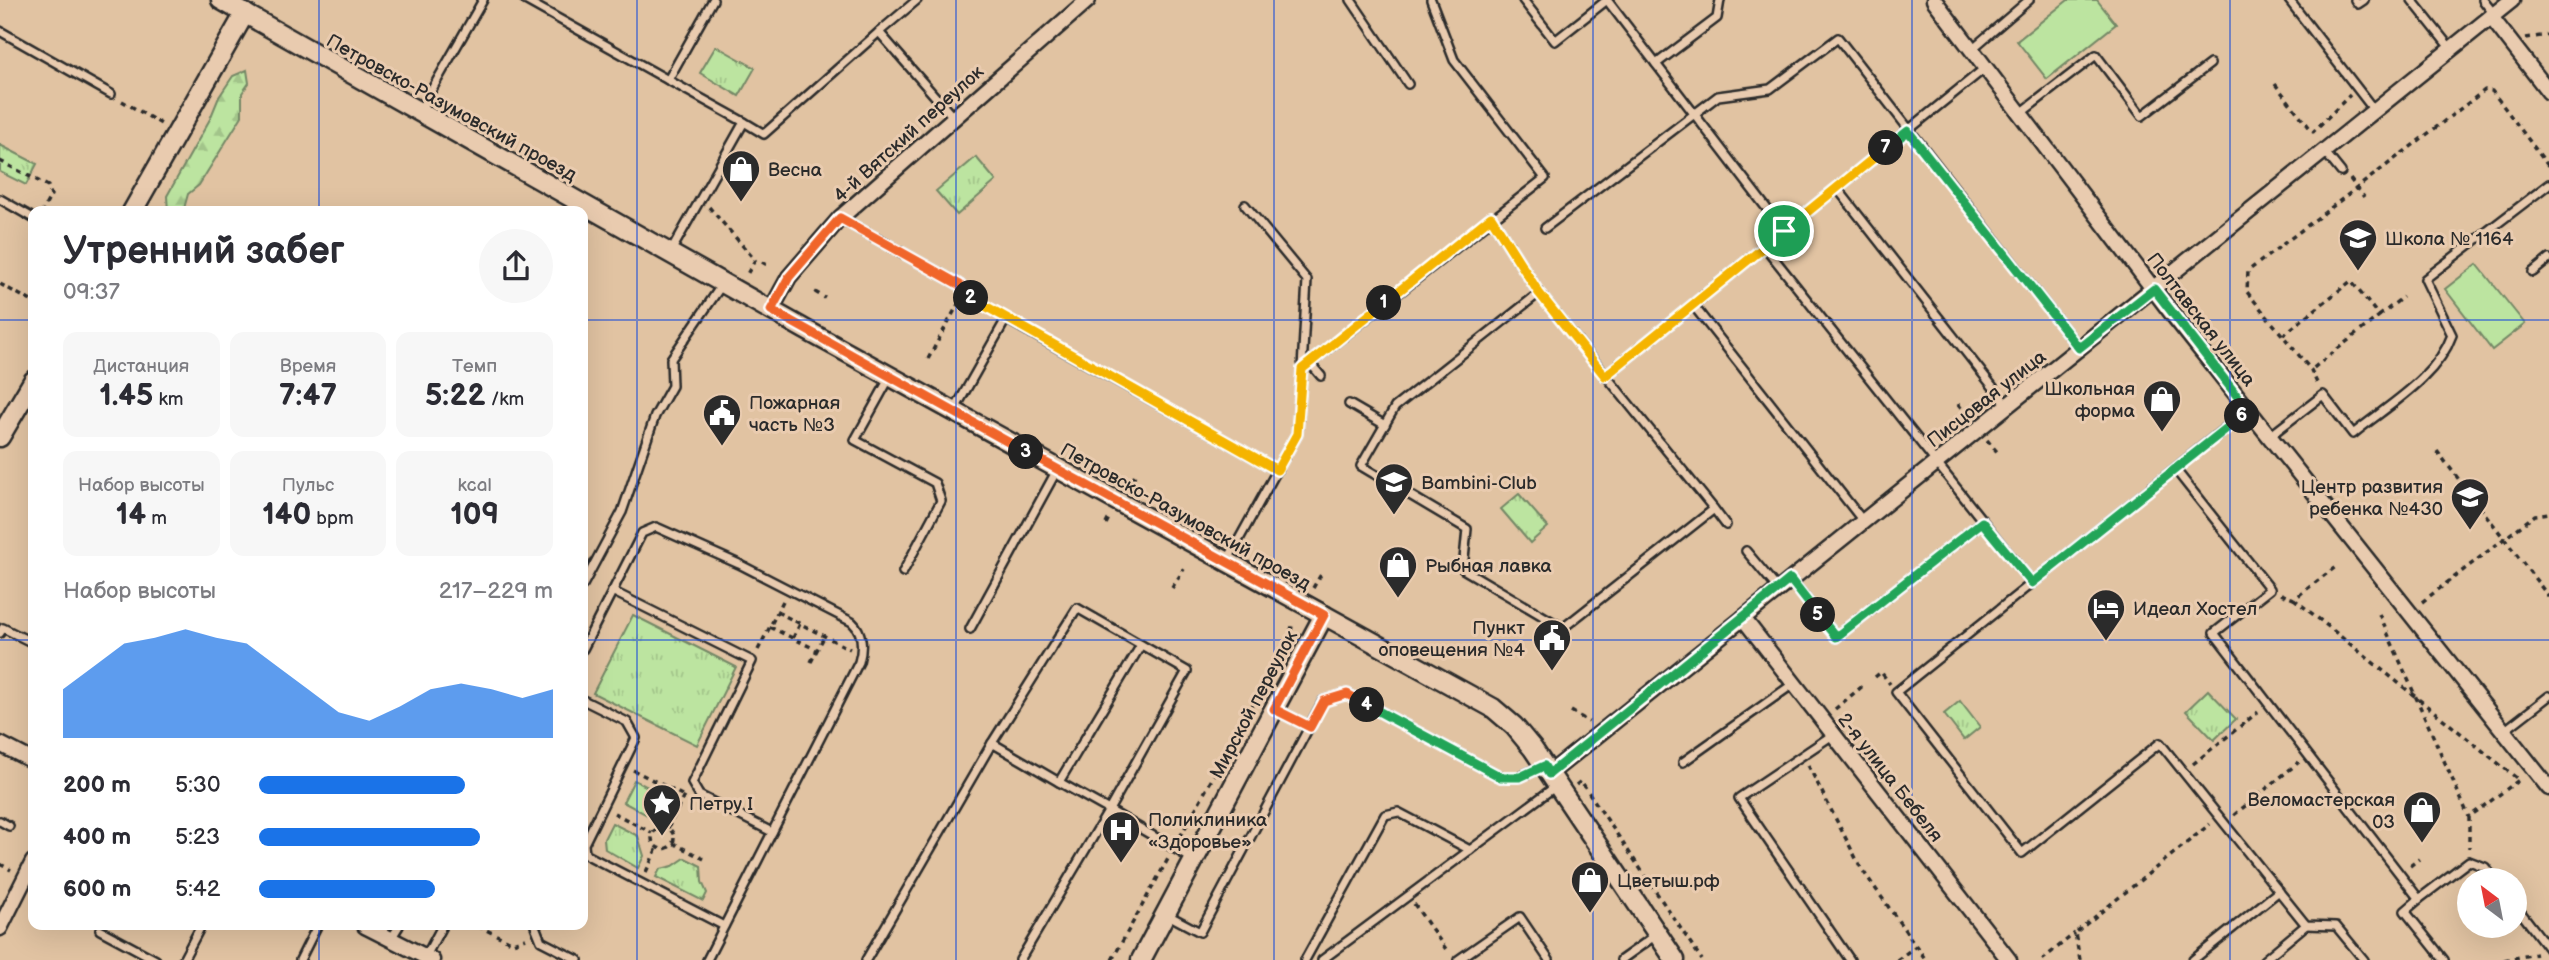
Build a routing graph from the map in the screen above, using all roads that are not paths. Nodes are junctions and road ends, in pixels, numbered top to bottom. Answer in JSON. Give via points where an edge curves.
{"nodes":[{"id":1,"x":221,"y":0,"type":"edge"},
{"id":2,"x":483,"y":0,"type":"edge"},
{"id":3,"x":526,"y":0,"type":"edge"},
{"id":4,"x":713,"y":0,"type":"edge"},
{"id":5,"x":917,"y":0,"type":"edge"},
{"id":6,"x":1088,"y":0,"type":"edge"},
{"id":7,"x":1351,"y":0,"type":"edge"},
{"id":8,"x":1431,"y":0,"type":"edge"},
{"id":9,"x":1523,"y":0,"type":"edge"},
{"id":10,"x":1607,"y":0,"type":"edge"},
{"id":11,"x":1720,"y":0,"type":"edge"},
{"id":12,"x":1934,"y":0,"type":"edge"},
{"id":13,"x":2029,"y":0,"type":"edge"},
{"id":14,"x":2290,"y":0,"type":"edge"},
{"id":15,"x":2355,"y":0,"type":"edge"},
{"id":16,"x":2364,"y":0,"type":"edge"},
{"id":17,"x":2412,"y":0,"type":"edge"},
{"id":18,"x":2483,"y":0,"type":"edge"},
{"id":19,"x":2512,"y":0,"type":"edge"},
{"id":20,"x":248,"y":6,"type":"edge"},
{"id":21,"x":2493,"y":15,"type":"junction"},
{"id":22,"x":0,"y":30,"type":"edge"},
{"id":23,"x":879,"y":32,"type":"junction"},
{"id":24,"x":1972,"y":49,"type":"junction"},
{"id":25,"x":2451,"y":49,"type":"junction"},
{"id":26,"x":1656,"y":64,"type":"junction"},
{"id":27,"x":2210,"y":64,"type":"dead end"},
{"id":28,"x":1987,"y":67,"type":"junction"},
{"id":29,"x":668,"y":80,"type":"junction"},
{"id":30,"x":1408,"y":85,"type":"dead end"},
{"id":31,"x":2549,"y":92,"type":"edge"},
{"id":32,"x":111,"y":94,"type":"road end"},
{"id":33,"x":2374,"y":110,"type":"junction"},
{"id":34,"x":418,"y":112,"type":"junction"},
{"id":35,"x":2021,"y":113,"type":"junction"},
{"id":36,"x":1695,"y":114,"type":"junction"},
{"id":37,"x":953,"y":117,"type":"junction"},
{"id":38,"x":744,"y":122,"type":"junction"},
{"id":39,"x":1908,"y":131,"type":"junction"},
{"id":40,"x":2324,"y":151,"type":"junction"},
{"id":41,"x":2340,"y":172,"type":"dead end"},
{"id":42,"x":2549,"y":184,"type":"edge"},
{"id":43,"x":1837,"y":188,"type":"junction"},
{"id":44,"x":0,"y":199,"type":"edge"},
{"id":45,"x":1245,"y":205,"type":"dead end"},
{"id":46,"x":135,"y":206,"type":"edge"},
{"id":47,"x":586,"y":206,"type":"edge"},
{"id":48,"x":588,"y":207,"type":"edge"},
{"id":49,"x":28,"y":215,"type":"edge"},
{"id":50,"x":1491,"y":217,"type":"junction"},
{"id":51,"x":840,"y":218,"type":"junction"},
{"id":52,"x":1545,"y":228,"type":"dead end"},
{"id":53,"x":1784,"y":231,"type":"junction"},
{"id":54,"x":1765,"y":247,"type":"junction"},
{"id":55,"x":670,"y":253,"type":"junction"},
{"id":56,"x":2549,"y":259,"type":"edge"},
{"id":57,"x":2533,"y":272,"type":"dead end"},
{"id":58,"x":723,"y":283,"type":"junction"},
{"id":59,"x":960,"y":285,"type":"road end"},
{"id":60,"x":2154,"y":289,"type":"junction"},
{"id":61,"x":1539,"y":293,"type":"junction"},
{"id":62,"x":1693,"y":305,"type":"junction"},
{"id":63,"x":771,"y":310,"type":"junction"},
{"id":64,"x":2079,"y":348,"type":"junction"},
{"id":65,"x":1309,"y":362,"type":"junction"},
{"id":66,"x":1302,"y":369,"type":"junction"},
{"id":67,"x":890,"y":376,"type":"junction"},
{"id":68,"x":1321,"y":376,"type":"dead end"},
{"id":69,"x":1605,"y":376,"type":"junction"},
{"id":70,"x":28,"y":389,"type":"edge"},
{"id":71,"x":1349,"y":404,"type":"dead end"},
{"id":72,"x":2008,"y":406,"type":"junction"},
{"id":73,"x":2248,"y":410,"type":"junction"},
{"id":74,"x":954,"y":412,"type":"junction"},
{"id":75,"x":1385,"y":425,"type":"junction"},
{"id":76,"x":0,"y":437,"type":"edge"},
{"id":77,"x":2269,"y":437,"type":"junction"},
{"id":78,"x":1935,"y":463,"type":"junction"},
{"id":79,"x":1058,"y":469,"type":"junction"},
{"id":80,"x":2175,"y":469,"type":"junction"},
{"id":81,"x":1277,"y":470,"type":"junction"},
{"id":82,"x":1714,"y":509,"type":"junction"},
{"id":83,"x":1863,"y":521,"type":"junction"},
{"id":84,"x":1982,"y":522,"type":"junction"},
{"id":85,"x":1726,"y":525,"type":"dead end"},
{"id":86,"x":1746,"y":551,"type":"dead end"},
{"id":87,"x":1226,"y":562,"type":"junction"},
{"id":88,"x":903,"y":572,"type":"dead end"},
{"id":89,"x":588,"y":576,"type":"edge"},
{"id":90,"x":1790,"y":579,"type":"junction"},
{"id":91,"x":2032,"y":583,"type":"junction"},
{"id":92,"x":1778,"y":589,"type":"junction"},
{"id":93,"x":612,"y":591,"type":"junction"},
{"id":94,"x":1324,"y":615,"type":"junction"},
{"id":95,"x":1743,"y":618,"type":"junction"},
{"id":96,"x":970,"y":629,"type":"dead end"},
{"id":97,"x":0,"y":633,"type":"edge"},
{"id":98,"x":588,"y":639,"type":"edge"},
{"id":99,"x":28,"y":640,"type":"edge"},
{"id":100,"x":1142,"y":645,"type":"junction"},
{"id":101,"x":1794,"y":683,"type":"junction"},
{"id":102,"x":2549,"y":696,"type":"edge"},
{"id":103,"x":588,"y":702,"type":"edge"},
{"id":104,"x":1274,"y":709,"type":"junction"},
{"id":105,"x":1310,"y":727,"type":"junction"},
{"id":106,"x":2504,"y":732,"type":"junction"},
{"id":107,"x":1833,"y":734,"type":"junction"},
{"id":108,"x":992,"y":743,"type":"junction"},
{"id":109,"x":0,"y":744,"type":"edge"},
{"id":110,"x":28,"y":758,"type":"edge"},
{"id":111,"x":1683,"y":762,"type":"dead end"},
{"id":112,"x":1550,"y":775,"type":"junction"},
{"id":113,"x":1059,"y":782,"type":"junction"},
{"id":114,"x":2549,"y":788,"type":"edge"},
{"id":115,"x":1109,"y":810,"type":"junction"},
{"id":116,"x":0,"y":821,"type":"edge"},
{"id":117,"x":9,"y":826,"type":"dead end"},
{"id":118,"x":772,"y":832,"type":"junction"},
{"id":119,"x":588,"y":841,"type":"edge"},
{"id":120,"x":1470,"y":850,"type":"junction"},
{"id":121,"x":588,"y":855,"type":"edge"},
{"id":122,"x":1195,"y":860,"type":"junction"},
{"id":123,"x":2460,"y":868,"type":"edge"},
{"id":124,"x":2486,"y":868,"type":"edge"},
{"id":125,"x":2457,"y":870,"type":"edge"},
{"id":126,"x":28,"y":872,"type":"edge"},
{"id":127,"x":2279,"y":891,"type":"junction"},
{"id":128,"x":2419,"y":899,"type":"junction"},
{"id":129,"x":1166,"y":914,"type":"junction"},
{"id":130,"x":2527,"y":921,"type":"edge"},
{"id":131,"x":2306,"y":925,"type":"junction"},
{"id":132,"x":724,"y":926,"type":"junction"},
{"id":133,"x":0,"y":928,"type":"edge"},
{"id":134,"x":100,"y":930,"type":"dead end"},
{"id":135,"x":199,"y":930,"type":"edge"},
{"id":136,"x":315,"y":930,"type":"edge"},
{"id":137,"x":373,"y":930,"type":"edge"},
{"id":138,"x":397,"y":930,"type":"edge"},
{"id":139,"x":440,"y":930,"type":"edge"},
{"id":140,"x":535,"y":930,"type":"edge"},
{"id":141,"x":1657,"y":934,"type":"junction"},
{"id":142,"x":391,"y":939,"type":"junction"},
{"id":143,"x":2549,"y":949,"type":"edge"},
{"id":144,"x":429,"y":959,"type":"edge"},
{"id":145,"x":1325,"y":959,"type":"edge"},
{"id":146,"x":1671,"y":959,"type":"edge"},
{"id":147,"x":156,"y":960,"type":"edge"},
{"id":148,"x":183,"y":960,"type":"edge"},
{"id":149,"x":300,"y":960,"type":"edge"},
{"id":150,"x":578,"y":960,"type":"edge"},
{"id":151,"x":707,"y":960,"type":"edge"},
{"id":152,"x":866,"y":960,"type":"edge"},
{"id":153,"x":1020,"y":960,"type":"edge"},
{"id":154,"x":1141,"y":960,"type":"edge"},
{"id":155,"x":1305,"y":960,"type":"edge"},
{"id":156,"x":1456,"y":960,"type":"edge"},
{"id":157,"x":1549,"y":960,"type":"edge"},
{"id":158,"x":1620,"y":960,"type":"edge"},
{"id":159,"x":1850,"y":960,"type":"edge"},
{"id":160,"x":2009,"y":960,"type":"edge"},
{"id":161,"x":2193,"y":960,"type":"edge"},
{"id":162,"x":2264,"y":960,"type":"edge"},
{"id":163,"x":2364,"y":960,"type":"edge"},
{"id":164,"x":2444,"y":960,"type":"edge"}],
"edges":[{"from":1,"to":20,"type":"street","name":"Петровско-Разумовский проезд"},
{"from":2,"to":34,"type":"lane"},
{"from":3,"to":29,"type":"lane"},
{"from":4,"to":29,"type":"lane"},
{"from":5,"to":23,"type":"lane"},
{"from":6,"to":37,"type":"street","name":"4-й Вятский переулок"},
{"from":7,"to":30,"type":"lane"},
{"from":8,"to":50,"type":"lane","via":[[1454,60],[1545,178]]},
{"from":9,"to":10,"type":"lane","via":[[1555,41]]},
{"from":10,"to":26,"type":"lane"},
{"from":11,"to":26,"type":"lane","via":[[1717,18]]},
{"from":12,"to":24,"type":"street","name":"Полтавская улица"},
{"from":13,"to":24,"type":"lane"},
{"from":14,"to":33,"type":"lane"},
{"from":15,"to":16,"type":"lane","via":[[2358,4]]},
{"from":17,"to":25,"type":"lane"},
{"from":18,"to":21,"type":"lane"},
{"from":19,"to":21,"type":"street","name":"Писцовая улица"},
{"from":20,"to":34,"type":"street","name":"Петровско-Разумовский проезд"},
{"from":20,"to":46,"type":"street"},
{"from":21,"to":25,"type":"street","name":"Писцовая улица"},
{"from":21,"to":31,"type":"street"},
{"from":22,"to":32,"type":"lane"},
{"from":23,"to":37,"type":"lane"},
{"from":23,"to":38,"type":"lane","via":[[764,134]]},
{"from":24,"to":28,"type":"street","name":"Полтавская улица"},
{"from":25,"to":33,"type":"street","name":"Писцовая улица"},
{"from":26,"to":36,"type":"lane"},
{"from":27,"to":35,"type":"lane","via":[[2142,116],[2096,55]]},
{"from":28,"to":35,"type":"street","name":"Полтавская улица"},
{"from":28,"to":39,"type":"lane"},
{"from":29,"to":38,"type":"lane"},
{"from":33,"to":40,"type":"street","name":"Писцовая улица"},
{"from":34,"to":47,"type":"street","name":"Петровско-Разумовский проезд"},
{"from":35,"to":60,"type":"street","name":"Полтавская улица"},
{"from":36,"to":39,"type":"lane","via":[[1718,96],[1770,89],[1838,38]]},
{"from":36,"to":52,"type":"lane"},
{"from":36,"to":53,"type":"lane"},
{"from":37,"to":51,"type":"street","name":"4-й Вятский переулок"},
{"from":38,"to":55,"type":"lane"},
{"from":39,"to":43,"type":"lane"},
{"from":39,"to":64,"type":"lane"},
{"from":40,"to":41,"type":"lane"},
{"from":40,"to":60,"type":"street","name":"Писцовая улица"},
{"from":42,"to":77,"type":"lane","via":[[2426,279],[2452,334],[2436,366],[2353,434],[2323,395]]},
{"from":43,"to":53,"type":"lane"},
{"from":43,"to":72,"type":"lane"},
{"from":44,"to":49,"type":"lane"},
{"from":45,"to":66,"type":"lane","via":[[1307,281]]},
{"from":48,"to":55,"type":"street","name":"Петровско-Разумовский проезд"},
{"from":50,"to":61,"type":"lane"},
{"from":50,"to":65,"type":"lane"},
{"from":51,"to":59,"type":"lane"},
{"from":51,"to":63,"type":"street","name":"4-й Вятский переулок","via":[[789,277]]},
{"from":53,"to":54,"type":"lane"},
{"from":54,"to":62,"type":"lane"},
{"from":54,"to":78,"type":"lane"},
{"from":55,"to":58,"type":"street","name":"Петровско-Разумовский проезд"},
{"from":56,"to":57,"type":"lane"},
{"from":58,"to":63,"type":"street","name":"Петровско-Разумовский проезд"},
{"from":58,"to":89,"type":"lane","via":[[671,359],[673,386],[655,416],[622,512]]},
{"from":60,"to":64,"type":"street","name":"Писцовая улица"},
{"from":60,"to":73,"type":"street","name":"Полтавская улица"},
{"from":61,"to":69,"type":"lane"},
{"from":61,"to":75,"type":"lane","via":[[1395,407]]},
{"from":62,"to":69,"type":"lane"},
{"from":62,"to":83,"type":"lane"},
{"from":63,"to":67,"type":"street","name":"Петровско-Разумовский проезд"},
{"from":64,"to":72,"type":"street","name":"Писцовая улица"},
{"from":65,"to":66,"type":"lane"},
{"from":65,"to":68,"type":"lane"},
{"from":66,"to":81,"type":"lane","via":[[1297,434]]},
{"from":67,"to":74,"type":"street","name":"Петровско-Разумовский проезд"},
{"from":67,"to":88,"type":"lane","via":[[855,440],[935,483],[941,501]]},
{"from":69,"to":82,"type":"lane"},
{"from":70,"to":76,"type":"street"},
{"from":71,"to":75,"type":"lane"},
{"from":72,"to":78,"type":"street","name":"Писцовая улица"},
{"from":73,"to":77,"type":"street","name":"Полтавская улица"},
{"from":73,"to":80,"type":"lane"},
{"from":74,"to":79,"type":"street","name":"Петровско-Разумовский проезд"},
{"from":74,"to":81,"type":"lane","via":[[1006,318]]},
{"from":75,"to":82,"type":"lane","via":[[1361,466],[1467,529],[1463,569],[1563,628]]},
{"from":77,"to":106,"type":"street","name":"Полтавская улица"},
{"from":78,"to":83,"type":"street","name":"Писцовая улица"},
{"from":78,"to":84,"type":"lane"},
{"from":79,"to":87,"type":"street","name":"Петровско-Разумовский проезд"},
{"from":79,"to":96,"type":"lane"},
{"from":80,"to":91,"type":"lane"},
{"from":80,"to":128,"type":"lane","via":[[2270,589],[2214,633]]},
{"from":81,"to":87,"type":"lane"},
{"from":82,"to":85,"type":"lane"},
{"from":83,"to":90,"type":"street","name":"Писцовая улица"},
{"from":84,"to":90,"type":"lane","via":[[1836,637]]},
{"from":84,"to":91,"type":"lane"},
{"from":86,"to":92,"type":"lane"},
{"from":87,"to":94,"type":"street","name":"Петровско-Разумовский проезд"},
{"from":90,"to":92,"type":"street","name":"Писцовая улица"},
{"from":91,"to":127,"type":"lane","via":[[1896,692],[2022,853],[2160,743]]},
{"from":92,"to":95,"type":"street","name":"Писцовая улица"},
{"from":93,"to":98,"type":"lane"},
{"from":93,"to":118,"type":"lane","via":[[752,661],[692,788]]},
{"from":93,"to":118,"type":"lane","via":[[642,533],[656,527],[855,623],[861,654]]},
{"from":94,"to":104,"type":"street","name":"Мирской переулок"},
{"from":94,"to":112,"type":"street","name":"Петровско-Разумовский проезд","via":[[1493,708],[1514,726]]},
{"from":95,"to":101,"type":"street","name":"2-я улица Бебеля"},
{"from":95,"to":112,"type":"street","name":"Писцовая улица"},
{"from":97,"to":99,"type":"lane","via":[[3,628]]},
{"from":100,"to":108,"type":"lane","via":[[1077,608]]},
{"from":100,"to":113,"type":"lane"},
{"from":100,"to":115,"type":"lane","via":[[1187,671]]},
{"from":101,"to":107,"type":"street","name":"2-я улица Бебеля"},
{"from":101,"to":111,"type":"lane"},
{"from":102,"to":106,"type":"lane"},
{"from":103,"to":119,"type":"lane","via":[[632,726],[636,738]]},
{"from":104,"to":105,"type":"lane"},
{"from":104,"to":122,"type":"street","name":"Мирской переулок"},
{"from":105,"to":112,"type":"lane","via":[[1324,701],[1347,694],[1501,777]]},
{"from":105,"to":129,"type":"lane","via":[[1200,932]]},
{"from":106,"to":114,"type":"street","name":"Полтавская улица"},
{"from":107,"to":159,"type":"lane","via":[[1740,798]]},
{"from":107,"to":160,"type":"street","name":"2-я улица Бебеля"},
{"from":108,"to":113,"type":"lane"},
{"from":108,"to":152,"type":"lane"},
{"from":109,"to":110,"type":"street"},
{"from":112,"to":120,"type":"lane"},
{"from":112,"to":141,"type":"street","name":"Петровско-Разумовский проезд"},
{"from":113,"to":115,"type":"lane"},
{"from":115,"to":122,"type":"lane"},
{"from":115,"to":153,"type":"lane"},
{"from":116,"to":117,"type":"lane"},
{"from":118,"to":132,"type":"lane"},
{"from":120,"to":145,"type":"lane"},
{"from":120,"to":155,"type":"lane","via":[[1398,812],[1385,816]]},
{"from":121,"to":132,"type":"lane"},
{"from":122,"to":129,"type":"street","name":"Мирской переулок"},
{"from":123,"to":124,"type":"lane","via":[[2469,861]]},
{"from":125,"to":128,"type":"lane"},
{"from":126,"to":133,"type":"street"},
{"from":127,"to":131,"type":"lane"},
{"from":127,"to":161,"type":"lane"},
{"from":128,"to":164,"type":"lane","via":[[2405,911]]},
{"from":129,"to":154,"type":"street","name":"Мирской переулок"},
{"from":130,"to":143,"type":"lane"},
{"from":131,"to":162,"type":"lane"},
{"from":131,"to":163,"type":"lane","via":[[2336,926]]},
{"from":132,"to":151,"type":"lane"},
{"from":134,"to":147,"type":"lane"},
{"from":135,"to":148,"type":"lane"},
{"from":136,"to":149,"type":"lane"},
{"from":137,"to":142,"type":"street"},
{"from":138,"to":142,"type":"lane"},
{"from":139,"to":144,"type":"lane"},
{"from":140,"to":150,"type":"lane","via":[[541,942]]},
{"from":141,"to":146,"type":"street","name":"Петровско-Разумовский проезд"},
{"from":141,"to":158,"type":"lane"},
{"from":142,"to":144,"type":"street"},
{"from":156,"to":157,"type":"lane","via":[[1520,917]]}]}
